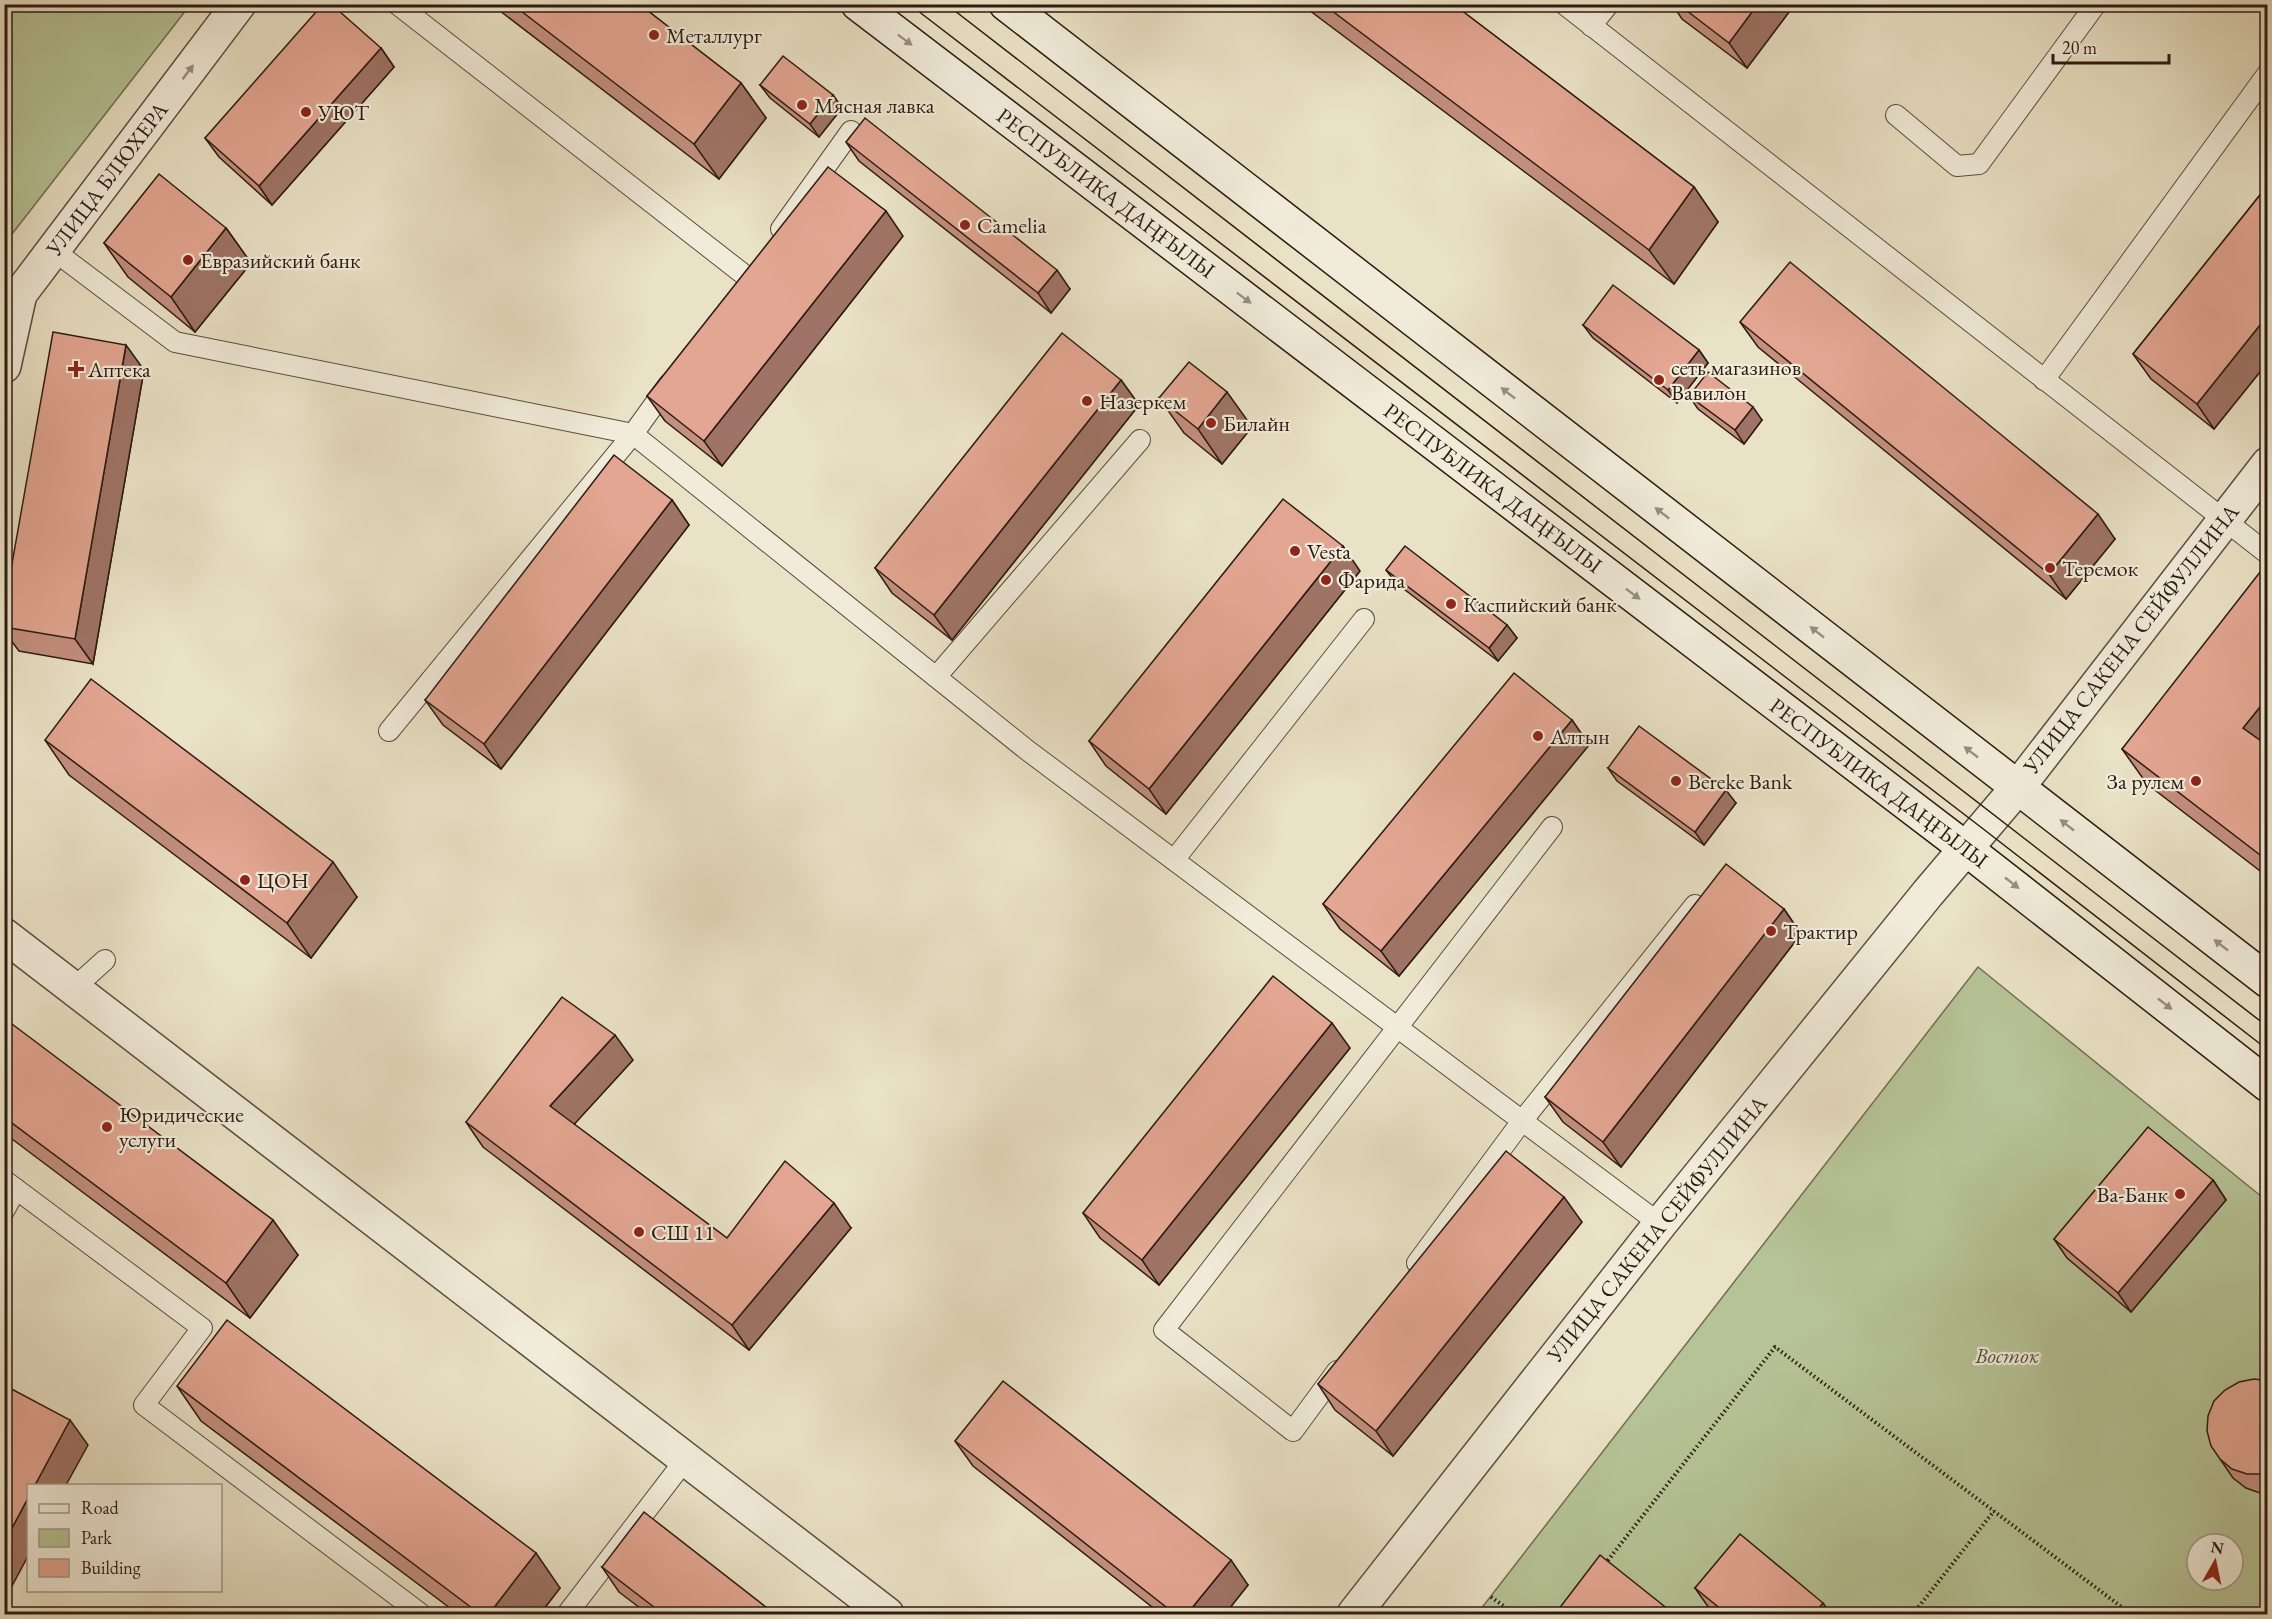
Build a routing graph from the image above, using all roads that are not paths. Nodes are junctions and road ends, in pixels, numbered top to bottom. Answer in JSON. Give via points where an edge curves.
{"nodes":[{"id":1,"x":240,"y":4,"type":"edge"},
{"id":2,"x":396,"y":4,"type":"edge"},
{"id":3,"x":858,"y":4,"type":"edge"},
{"id":4,"x":1006,"y":4,"type":"edge"},
{"id":5,"x":1564,"y":4,"type":"edge"},
{"id":6,"x":1609,"y":4,"type":"edge"},
{"id":7,"x":2096,"y":4,"type":"edge"},
{"id":8,"x":1591,"y":26,"type":"junction"},
{"id":9,"x":2268,"y":73,"type":"edge"},
{"id":10,"x":1896,"y":115,"type":"dead end"},
{"id":11,"x":851,"y":131,"type":"edge"},
{"id":12,"x":53,"y":250,"type":"junction"},
{"id":13,"x":747,"y":277,"type":"junction"},
{"id":14,"x":733,"y":295,"type":"edge"},
{"id":15,"x":4,"y":366,"type":"edge"},
{"id":16,"x":680,"y":369,"type":"edge"},
{"id":17,"x":2044,"y":380,"type":"junction"},
{"id":18,"x":633,"y":434,"type":"junction"},
{"id":19,"x":1140,"y":440,"type":"dead end"},
{"id":20,"x":2268,"y":464,"type":"edge"},
{"id":21,"x":2224,"y":520,"type":"junction"},
{"id":22,"x":2268,"y":554,"type":"edge"},
{"id":23,"x":1364,"y":619,"type":"dead end"},
{"id":24,"x":936,"y":677,"type":"junction"},
{"id":25,"x":389,"y":731,"type":"dead end"},
{"id":26,"x":2018,"y":787,"type":"junction"},
{"id":27,"x":1552,"y":827,"type":"dead end"},
{"id":28,"x":1965,"y":848,"type":"junction"},
{"id":29,"x":1174,"y":860,"type":"junction"},
{"id":30,"x":1695,"y":905,"type":"edge"},
{"id":31,"x":4,"y":935,"type":"edge"},
{"id":32,"x":105,"y":960,"type":"dead end"},
{"id":33,"x":2268,"y":981,"type":"edge"},
{"id":34,"x":74,"y":988,"type":"junction"},
{"id":35,"x":1397,"y":1028,"type":"junction"},
{"id":36,"x":2268,"y":1084,"type":"edge"},
{"id":37,"x":1522,"y":1121,"type":"junction"},
{"id":38,"x":10,"y":1185,"type":"edge"},
{"id":39,"x":4,"y":1211,"type":"edge"},
{"id":40,"x":1660,"y":1224,"type":"junction"},
{"id":41,"x":1404,"y":1281,"type":"edge"},
{"id":42,"x":1348,"y":1356,"type":"edge"},
{"id":43,"x":685,"y":1460,"type":"junction"},
{"id":44,"x":575,"y":1612,"type":"edge"},
{"id":45,"x":421,"y":1614,"type":"edge"},
{"id":46,"x":887,"y":1614,"type":"edge"},
{"id":47,"x":1354,"y":1614,"type":"edge"}],
"edges":[{"from":12,"to":1,"type":"main road","name":"УЛИЦА БЛЮХЕРА","one_way":true},
{"from":2,"to":13,"type":"lane"},
{"from":3,"to":28,"type":"main road","name":"РЕСПУБЛИКА ДАҢҒЫЛЫ","one_way":true},
{"from":26,"to":4,"type":"main road","one_way":true},
{"from":5,"to":8,"type":"lane"},
{"from":6,"to":8,"type":"lane"},
{"from":7,"to":10,"type":"lane","via":[[1979,164],[1957,166]]},
{"from":8,"to":17,"type":"lane"},
{"from":9,"to":17,"type":"lane"},
{"from":11,"to":13,"type":"lane"},
{"from":12,"to":15,"type":"main road","name":"УЛИЦА БЛЮХЕРА","via":[[20,294]]},
{"from":12,"to":18,"type":"lane","via":[[175,342]]},
{"from":13,"to":14,"type":"lane"},
{"from":16,"to":18,"type":"lane"},
{"from":17,"to":21,"type":"lane"},
{"from":18,"to":24,"type":"lane"},
{"from":18,"to":25,"type":"lane"},
{"from":19,"to":24,"type":"lane"},
{"from":20,"to":21,"type":"main road","name":"УЛИЦА САКЕНА СЕЙФУЛЛИНА"},
{"from":21,"to":22,"type":"lane"},
{"from":21,"to":26,"type":"main road","name":"УЛИЦА САКЕНА СЕЙФУЛЛИНА"},
{"from":23,"to":29,"type":"lane"},
{"from":24,"to":29,"type":"lane"},
{"from":26,"to":28,"type":"main road","name":"УЛИЦА САКЕНА СЕЙФУЛЛИНА"},
{"from":33,"to":26,"type":"main road","one_way":true},
{"from":27,"to":35,"type":"lane"},
{"from":28,"to":36,"type":"main road","name":"РЕСПУБЛИКА ДАҢҒЫЛЫ","one_way":true},
{"from":28,"to":40,"type":"main road","name":"УЛИЦА САКЕНА СЕЙФУЛЛИНА"},
{"from":29,"to":35,"type":"lane"},
{"from":30,"to":37,"type":"lane"},
{"from":31,"to":34,"type":"main road"},
{"from":32,"to":34,"type":"lane"},
{"from":34,"to":43,"type":"main road"},
{"from":35,"to":37,"type":"lane"},
{"from":35,"to":42,"type":"lane","via":[[1164,1330],[1293,1431]]},
{"from":37,"to":40,"type":"lane"},
{"from":37,"to":41,"type":"lane"},
{"from":38,"to":39,"type":"lane"},
{"from":38,"to":45,"type":"lane","via":[[202,1328],[144,1405]]},
{"from":40,"to":47,"type":"main road","name":"УЛИЦА САКЕНА СЕЙФУЛЛИНА"},
{"from":43,"to":44,"type":"lane"},
{"from":43,"to":46,"type":"main road"}]}
